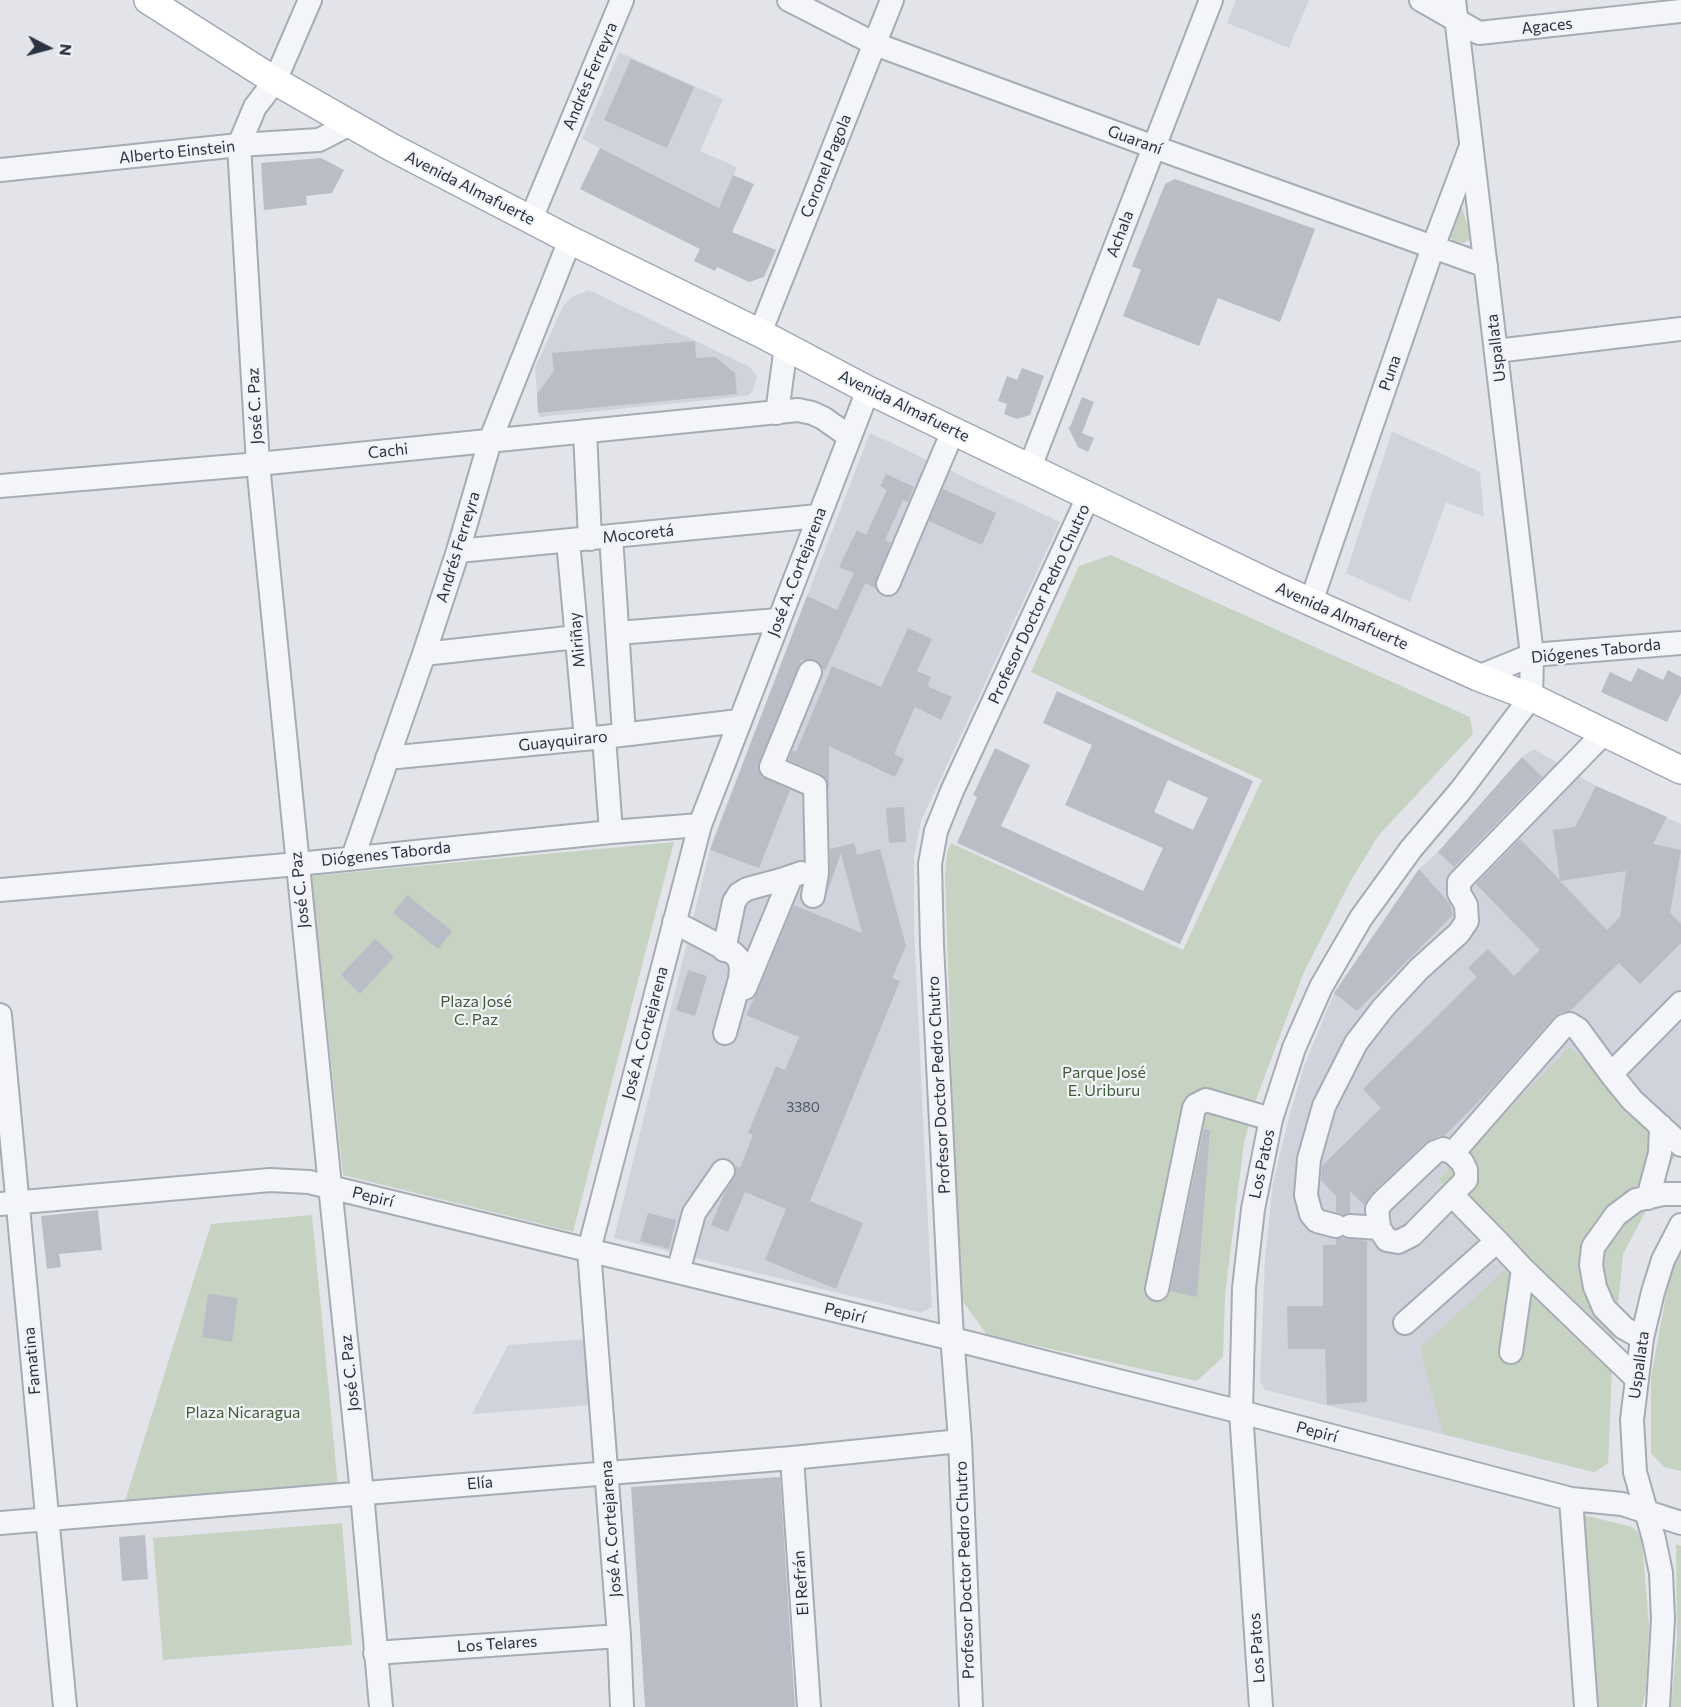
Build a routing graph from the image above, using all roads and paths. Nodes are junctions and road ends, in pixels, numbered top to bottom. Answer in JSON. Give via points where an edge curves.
{"nodes":[{"id":1,"x":148,"y":0,"type":"edge"},
{"id":2,"x":310,"y":0,"type":"edge"},
{"id":3,"x":622,"y":0,"type":"edge"},
{"id":4,"x":789,"y":0,"type":"edge"},
{"id":5,"x":892,"y":0,"type":"edge"},
{"id":6,"x":1210,"y":0,"type":"edge"},
{"id":7,"x":1421,"y":0,"type":"edge"},
{"id":8,"x":1455,"y":10,"type":"edge"},
{"id":9,"x":1681,"y":10,"type":"edge"},
{"id":10,"x":875,"y":44,"type":"junction"},
{"id":11,"x":274,"y":81,"type":"junction"},
{"id":12,"x":350,"y":124,"type":"junction"},
{"id":13,"x":239,"y":145,"type":"junction"},
{"id":14,"x":1472,"y":145,"type":"junction"},
{"id":15,"x":1154,"y":147,"type":"junction"},
{"id":16,"x":0,"y":170,"type":"edge"},
{"id":17,"x":531,"y":219,"type":"junction"},
{"id":18,"x":570,"y":240,"type":"junction"},
{"id":19,"x":1433,"y":247,"type":"junction"},
{"id":20,"x":1486,"y":266,"type":"junction"},
{"id":21,"x":1681,"y":329,"type":"edge"},
{"id":22,"x":760,"y":333,"type":"junction"},
{"id":23,"x":786,"y":346,"type":"junction"},
{"id":24,"x":1496,"y":351,"type":"junction"},
{"id":25,"x":868,"y":390,"type":"junction"},
{"id":26,"x":777,"y":412,"type":"junction"},
{"id":27,"x":585,"y":431,"type":"junction"},
{"id":28,"x":953,"y":431,"type":"junction"},
{"id":29,"x":850,"y":437,"type":"junction"},
{"id":30,"x":490,"y":441,"type":"junction"},
{"id":31,"x":258,"y":464,"type":"junction"},
{"id":32,"x":1030,"y":467,"type":"junction"},
{"id":33,"x":0,"y":486,"type":"edge"},
{"id":34,"x":1089,"y":495,"type":"junction"},
{"id":35,"x":818,"y":516,"type":"junction"},
{"id":36,"x":590,"y":539,"type":"junction"},
{"id":37,"x":458,"y":551,"type":"junction"},
{"id":38,"x":888,"y":584,"type":"dead end"},
{"id":39,"x":1311,"y":602,"type":"junction"},
{"id":40,"x":778,"y":620,"type":"junction"},
{"id":41,"x":618,"y":633,"type":"junction"},
{"id":42,"x":577,"y":637,"type":"junction"},
{"id":43,"x":1681,"y":643,"type":"edge"},
{"id":44,"x":424,"y":654,"type":"junction"},
{"id":45,"x":1532,"y":655,"type":"junction"},
{"id":46,"x":810,"y":672,"type":"dead end"},
{"id":47,"x":1479,"y":677,"type":"junction"},
{"id":48,"x":1531,"y":697,"type":"junction"},
{"id":49,"x":739,"y":721,"type":"junction"},
{"id":50,"x":1604,"y":733,"type":"junction"},
{"id":51,"x":605,"y":737,"type":"junction"},
{"id":52,"x":387,"y":758,"type":"junction"},
{"id":53,"x":1681,"y":770,"type":"edge"},
{"id":54,"x":700,"y":825,"type":"junction"},
{"id":55,"x":611,"y":832,"type":"junction"},
{"id":56,"x":353,"y":857,"type":"junction"},
{"id":57,"x":817,"y":863,"type":"junction"},
{"id":58,"x":298,"y":864,"type":"junction"},
{"id":59,"x":791,"y":877,"type":"junction"},
{"id":60,"x":0,"y":890,"type":"edge"},
{"id":61,"x":813,"y":896,"type":"dead end"},
{"id":62,"x":672,"y":932,"type":"junction"},
{"id":63,"x":723,"y":950,"type":"junction"},
{"id":64,"x":1681,"y":1003,"type":"edge"},
{"id":65,"x":732,"y":1009,"type":"junction"},
{"id":66,"x":0,"y":1015,"type":"edge"},
{"id":67,"x":725,"y":1033,"type":"dead end"},
{"id":68,"x":1611,"y":1074,"type":"junction"},
{"id":69,"x":1271,"y":1119,"type":"junction"},
{"id":70,"x":1673,"y":1132,"type":"edge"},
{"id":71,"x":1452,"y":1153,"type":"junction"},
{"id":72,"x":723,"y":1171,"type":"dead end"},
{"id":73,"x":330,"y":1186,"type":"junction"},
{"id":74,"x":1681,"y":1194,"type":"edge"},
{"id":75,"x":1452,"y":1195,"type":"junction"},
{"id":76,"x":1648,"y":1198,"type":"junction"},
{"id":77,"x":9,"y":1203,"type":"edge"},
{"id":78,"x":1681,"y":1225,"type":"edge"},
{"id":79,"x":1379,"y":1228,"type":"junction"},
{"id":80,"x":1497,"y":1241,"type":"junction"},
{"id":81,"x":589,"y":1250,"type":"junction"},
{"id":82,"x":1523,"y":1269,"type":"junction"},
{"id":83,"x":678,"y":1272,"type":"junction"},
{"id":84,"x":1156,"y":1289,"type":"dead end"},
{"id":85,"x":1405,"y":1323,"type":"dead end"},
{"id":86,"x":1642,"y":1338,"type":"junction"},
{"id":87,"x":953,"y":1339,"type":"junction"},
{"id":88,"x":1510,"y":1352,"type":"dead end"},
{"id":89,"x":1636,"y":1378,"type":"junction"},
{"id":90,"x":1241,"y":1412,"type":"junction"},
{"id":91,"x":960,"y":1441,"type":"junction"},
{"id":92,"x":792,"y":1458,"type":"junction"},
{"id":93,"x":606,"y":1472,"type":"junction"},
{"id":94,"x":362,"y":1493,"type":"junction"},
{"id":95,"x":1571,"y":1499,"type":"junction"},
{"id":96,"x":1644,"y":1510,"type":"junction"},
{"id":97,"x":46,"y":1519,"type":"junction"},
{"id":98,"x":0,"y":1523,"type":"edge"},
{"id":99,"x":1681,"y":1523,"type":"edge"},
{"id":100,"x":619,"y":1636,"type":"junction"},
{"id":101,"x":375,"y":1653,"type":"junction"},
{"id":102,"x":65,"y":1707,"type":"edge"},
{"id":103,"x":381,"y":1707,"type":"edge"},
{"id":104,"x":622,"y":1707,"type":"edge"},
{"id":105,"x":809,"y":1707,"type":"edge"},
{"id":106,"x":971,"y":1707,"type":"edge"},
{"id":107,"x":1261,"y":1707,"type":"edge"},
{"id":108,"x":1586,"y":1707,"type":"edge"},
{"id":109,"x":1658,"y":1707,"type":"edge"}],
"edges":[{"from":1,"to":11,"type":"main road","name":"Avenida Almafuerte"},
{"from":2,"to":11,"type":"street","name":"José C. Paz"},
{"from":3,"to":17,"type":"street","name":"Andrés Ferreyra"},
{"from":4,"to":10,"type":"street","name":"Guaraní"},
{"from":5,"to":10,"type":"street","name":"Coronel Pagola"},
{"from":6,"to":15,"type":"street","name":"Achala"},
{"from":7,"to":8,"type":"street","name":"Agaces"},
{"from":8,"to":9,"type":"street","name":"Agaces","via":[[1479,33]]},
{"from":8,"to":14,"type":"street","name":"Uspallata"},
{"from":10,"to":15,"type":"street","name":"Guaraní"},
{"from":10,"to":22,"type":"street","name":"Coronel Pagola"},
{"from":11,"to":12,"type":"main road","name":"Avenida Almafuerte"},
{"from":11,"to":13,"type":"street","name":"José C. Paz","via":[[255,107]]},
{"from":12,"to":13,"type":"street","name":"Alberto Einstein","via":[[319,140]]},
{"from":12,"to":17,"type":"main road","name":"Avenida Almafuerte"},
{"from":13,"to":16,"type":"street","name":"Alberto Einstein"},
{"from":13,"to":31,"type":"street","name":"José C. Paz"},
{"from":14,"to":19,"type":"street","name":"Puna"},
{"from":14,"to":20,"type":"street","name":"Uspallata"},
{"from":15,"to":19,"type":"street","name":"Guaraní"},
{"from":15,"to":32,"type":"street","name":"Achala"},
{"from":17,"to":18,"type":"main road","name":"Avenida Almafuerte"},
{"from":18,"to":22,"type":"main road","name":"Avenida Almafuerte"},
{"from":18,"to":30,"type":"street","name":"Andrés Ferreyra"},
{"from":19,"to":20,"type":"street","name":"Guaraní"},
{"from":19,"to":39,"type":"street","name":"Puna"},
{"from":20,"to":24,"type":"street","name":"Uspallata"},
{"from":21,"to":24,"type":"street"},
{"from":22,"to":23,"type":"main road","name":"Avenida Almafuerte"},
{"from":23,"to":25,"type":"main road","name":"Avenida Almafuerte"},
{"from":23,"to":26,"type":"street"},
{"from":24,"to":45,"type":"street","name":"Uspallata"},
{"from":25,"to":28,"type":"main road","name":"Avenida Almafuerte"},
{"from":25,"to":29,"type":"street","name":"José A. Cortejarena"},
{"from":26,"to":27,"type":"street","name":"Cachi"},
{"from":26,"to":29,"type":"street","name":"Cachi","via":[[812,413]]},
{"from":27,"to":30,"type":"street","name":"Cachi"},
{"from":27,"to":36,"type":"street","name":"Miriñay"},
{"from":28,"to":32,"type":"main road","name":"Avenida Almafuerte"},
{"from":28,"to":38,"type":"street"},
{"from":29,"to":35,"type":"street","name":"José A. Cortejarena"},
{"from":30,"to":31,"type":"street","name":"Cachi"},
{"from":30,"to":37,"type":"street","name":"Andrés Ferreyra"},
{"from":31,"to":33,"type":"street","name":"Cachi"},
{"from":31,"to":58,"type":"street","name":"José C. Paz"},
{"from":32,"to":34,"type":"main road","name":"Avenida Almafuerte"},
{"from":34,"to":39,"type":"main road","name":"Avenida Almafuerte"},
{"from":34,"to":87,"type":"street","name":"Profesor Doctor Pedro Chutro","via":[[952,791],[936,831],[930,864]]},
{"from":35,"to":36,"type":"street","name":"Mocoretá"},
{"from":35,"to":40,"type":"street","name":"José A. Cortejarena"},
{"from":36,"to":37,"type":"street","name":"Mocoretá"},
{"from":36,"to":41,"type":"street","name":"Miriñay"},
{"from":36,"to":42,"type":"street","name":"Miriñay"},
{"from":37,"to":44,"type":"street","name":"Andrés Ferreyra"},
{"from":39,"to":47,"type":"main road","name":"Avenida Almafuerte"},
{"from":40,"to":41,"type":"street"},
{"from":40,"to":49,"type":"street","name":"José A. Cortejarena"},
{"from":41,"to":51,"type":"street","name":"Miriñay"},
{"from":42,"to":44,"type":"street"},
{"from":42,"to":51,"type":"street","name":"Miriñay"},
{"from":43,"to":45,"type":"street","name":"Diógenes Taborda"},
{"from":44,"to":52,"type":"street","name":"Andrés Ferreyra"},
{"from":45,"to":47,"type":"street","name":"Diógenes Taborda"},
{"from":45,"to":48,"type":"street","name":"Uspallata"},
{"from":46,"to":57,"type":"street","via":[[771,767],[815,786]]},
{"from":47,"to":48,"type":"main road","name":"Avenida Almafuerte"},
{"from":48,"to":50,"type":"main road","name":"Avenida Almafuerte"},
{"from":48,"to":69,"type":"street","name":"Los Patos","via":[[1361,918],[1307,1017]]},
{"from":49,"to":51,"type":"street","name":"Guayquiraro"},
{"from":49,"to":54,"type":"street","name":"José A. Cortejarena"},
{"from":50,"to":53,"type":"main road","name":"Avenida Almafuerte"},
{"from":50,"to":79,"type":"street","via":[[1459,882],[1467,921],[1383,1008],[1356,1043],[1324,1106],[1309,1159],[1306,1195],[1311,1214],[1317,1221]]},
{"from":51,"to":52,"type":"street","name":"Guayquiraro"},
{"from":51,"to":55,"type":"street","name":"Miriñay"},
{"from":52,"to":56,"type":"street","name":"Andrés Ferreyra"},
{"from":54,"to":55,"type":"street","name":"Diógenes Taborda"},
{"from":54,"to":62,"type":"street","name":"José A. Cortejarena"},
{"from":55,"to":56,"type":"street","name":"Diógenes Taborda"},
{"from":56,"to":58,"type":"street","name":"Diógenes Taborda"},
{"from":57,"to":59,"type":"street"},
{"from":57,"to":61,"type":"street"},
{"from":58,"to":60,"type":"street","name":"Diógenes Taborda"},
{"from":58,"to":73,"type":"street","name":"José C. Paz"},
{"from":59,"to":63,"type":"street","via":[[739,894]]},
{"from":59,"to":65,"type":"street","via":[[739,1001]]},
{"from":62,"to":63,"type":"street"},
{"from":62,"to":81,"type":"street","name":"José A. Cortejarena"},
{"from":63,"to":65,"type":"street","via":[[733,953],[741,968]]},
{"from":64,"to":68,"type":"street"},
{"from":65,"to":67,"type":"street"},
{"from":66,"to":77,"type":"street","name":"Famatina"},
{"from":68,"to":70,"type":"street","via":[[1632,1100]]},
{"from":68,"to":71,"type":"street","via":[[1578,1029],[1570,1024],[1564,1026]]},
{"from":69,"to":84,"type":"street","via":[[1206,1100],[1196,1105]]},
{"from":69,"to":90,"type":"street","name":"Los Patos","via":[[1253,1209],[1244,1288]]},
{"from":70,"to":76,"type":"street","via":[[1660,1153]]},
{"from":71,"to":75,"type":"street","via":[[1462,1162],[1466,1180]]},
{"from":71,"to":79,"type":"street","via":[[1443,1149],[1435,1152],[1382,1202],[1377,1209]]},
{"from":72,"to":83,"type":"street","via":[[694,1213]]},
{"from":73,"to":77,"type":"street","name":"Pepirí","via":[[270,1180]]},
{"from":73,"to":81,"type":"street","name":"Pepirí"},
{"from":73,"to":94,"type":"street","name":"José C. Paz"},
{"from":74,"to":76,"type":"street"},
{"from":75,"to":79,"type":"street","via":[[1412,1235],[1398,1242],[1387,1240]]},
{"from":75,"to":80,"type":"street"},
{"from":76,"to":86,"type":"street","via":[[1636,1200],[1616,1215],[1593,1247],[1591,1265],[1604,1308],[1624,1328]]},
{"from":77,"to":97,"type":"street","name":"Famatina"},
{"from":78,"to":86,"type":"street","name":"Uspallata","via":[[1663,1260]]},
{"from":80,"to":82,"type":"street"},
{"from":80,"to":85,"type":"street"},
{"from":81,"to":83,"type":"street","name":"Pepirí"},
{"from":81,"to":93,"type":"street","name":"José A. Cortejarena"},
{"from":82,"to":88,"type":"street"},
{"from":82,"to":89,"type":"street"},
{"from":83,"to":87,"type":"street","name":"Pepirí"},
{"from":86,"to":89,"type":"street","name":"Uspallata"},
{"from":87,"to":90,"type":"street","name":"Pepirí"},
{"from":87,"to":91,"type":"street","name":"Profesor Doctor Pedro Chutro"},
{"from":89,"to":96,"type":"street","name":"Uspallata","via":[[1632,1420],[1635,1472]]},
{"from":90,"to":95,"type":"street","name":"Pepirí"},
{"from":90,"to":107,"type":"street","name":"Los Patos"},
{"from":91,"to":92,"type":"street","name":"Elía"},
{"from":91,"to":106,"type":"street","name":"Profesor Doctor Pedro Chutro"},
{"from":92,"to":93,"type":"street","name":"Elía"},
{"from":92,"to":105,"type":"street","name":"El Refrán"},
{"from":93,"to":94,"type":"street","name":"Elía"},
{"from":93,"to":100,"type":"street","name":"José A. Cortejarena"},
{"from":94,"to":97,"type":"street","name":"Elía"},
{"from":94,"to":101,"type":"street","name":"José C. Paz"},
{"from":95,"to":96,"type":"street","name":"Pepirí"},
{"from":95,"to":108,"type":"street"},
{"from":96,"to":99,"type":"street","name":"Pepirí"},
{"from":96,"to":109,"type":"street","name":"Uspallata","via":[[1661,1573],[1663,1619]]},
{"from":97,"to":98,"type":"street","name":"Elía"},
{"from":97,"to":102,"type":"street","name":"Famatina"},
{"from":100,"to":101,"type":"street","name":"Los Telares"},
{"from":100,"to":104,"type":"street","name":"José A. Cortejarena"},
{"from":101,"to":103,"type":"street","name":"José C. Paz"}]}
